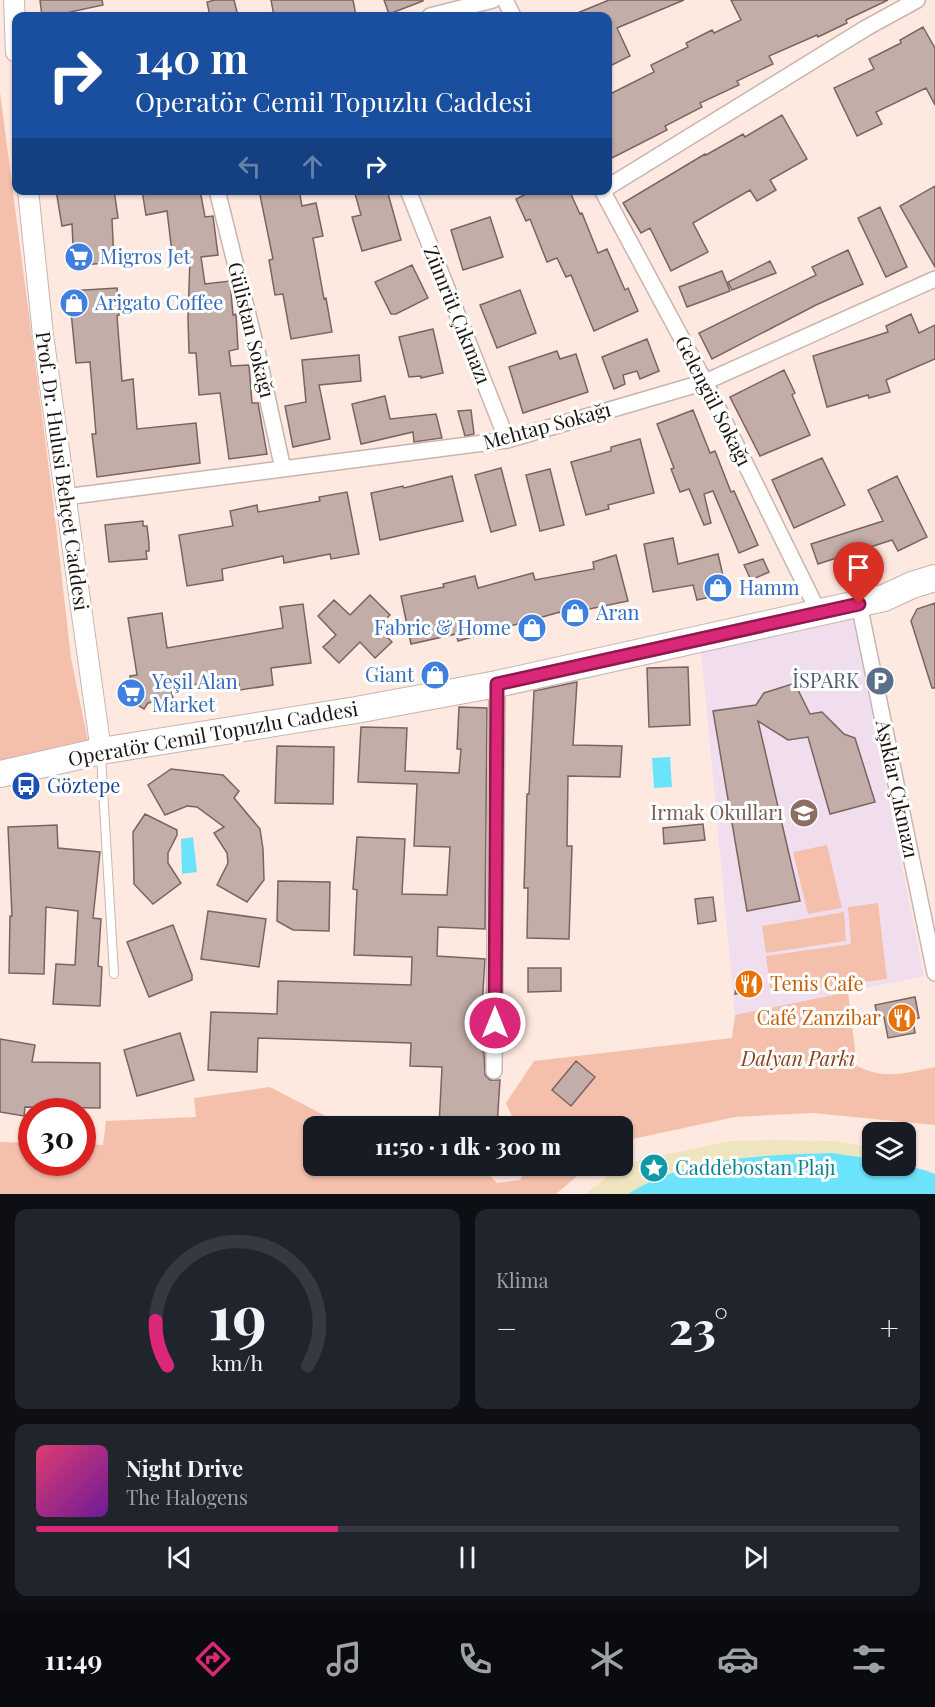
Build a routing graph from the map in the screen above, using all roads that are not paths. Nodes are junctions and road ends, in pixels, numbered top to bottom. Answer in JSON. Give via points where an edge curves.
{"nodes":[{"id":1,"x":493,"y":0,"type":"edge"},
{"id":2,"x":918,"y":0,"type":"edge"},
{"id":3,"x":446,"y":12,"type":"edge"},
{"id":4,"x":612,"y":185,"type":"edge"},
{"id":5,"x":29,"y":195,"type":"edge"},
{"id":6,"x":218,"y":195,"type":"edge"},
{"id":7,"x":410,"y":195,"type":"edge"},
{"id":8,"x":605,"y":195,"type":"edge"},
{"id":9,"x":935,"y":279,"type":"edge"},
{"id":10,"x":705,"y":382,"type":"junction"},
{"id":11,"x":507,"y":440,"type":"junction"},
{"id":12,"x":283,"y":469,"type":"junction"},
{"id":13,"x":64,"y":497,"type":"junction"},
{"id":14,"x":935,"y":578,"type":"edge"},
{"id":15,"x":935,"y":596,"type":"edge"},
{"id":16,"x":884,"y":598,"type":"junction"},
{"id":17,"x":859,"y":604,"type":"junction"},
{"id":18,"x":819,"y":613,"type":"junction"},
{"id":19,"x":497,"y":684,"type":"junction"},
{"id":20,"x":101,"y":751,"type":"junction"},
{"id":21,"x":0,"y":774,"type":"edge"},
{"id":22,"x":935,"y":973,"type":"edge"},
{"id":23,"x":114,"y":974,"type":"dead end"},
{"id":24,"x":494,"y":1071,"type":"dead end"}],
"edges":[{"from":1,"to":3,"type":"street"},
{"from":2,"to":4,"type":"street"},
{"from":5,"to":13,"type":"street","name":"Prof. Dr. Hulusi Behçet Caddesi"},
{"from":6,"to":12,"type":"street","name":"Gülistan Sokağı"},
{"from":7,"to":11,"type":"street","name":"Zümrüt Çıkmazı"},
{"from":8,"to":10,"type":"street","name":"Gelengül Sokağı"},
{"from":9,"to":10,"type":"street","name":"Mehtap Sokağı"},
{"from":10,"to":11,"type":"street","name":"Mehtap Sokağı"},
{"from":10,"to":18,"type":"street","name":"Gelengül Sokağı"},
{"from":11,"to":12,"type":"street","name":"Mehtap Sokağı"},
{"from":12,"to":13,"type":"street","name":"Mehtap Sokağı"},
{"from":13,"to":20,"type":"street","name":"Prof. Dr. Hulusi Behçet Caddesi"},
{"from":14,"to":16,"type":"main road","name":"Operatör Cemil Topuzlu Caddesi"},
{"from":15,"to":16,"type":"main road","name":"Operatör Cemil Topuzlu Caddesi","via":[[921,600]]},
{"from":16,"to":17,"type":"main road","name":"Operatör Cemil Topuzlu Caddesi"},
{"from":17,"to":18,"type":"main road","name":"Operatör Cemil Topuzlu Caddesi"},
{"from":17,"to":22,"type":"street","name":"Aşıklar Çıkmazı"},
{"from":18,"to":19,"type":"main road","name":"Operatör Cemil Topuzlu Caddesi"},
{"from":19,"to":20,"type":"main road","name":"Operatör Cemil Topuzlu Caddesi"},
{"from":19,"to":24,"type":"street"},
{"from":20,"to":21,"type":"main road","name":"Operatör Cemil Topuzlu Caddesi"},
{"from":20,"to":23,"type":"lane"}]}
